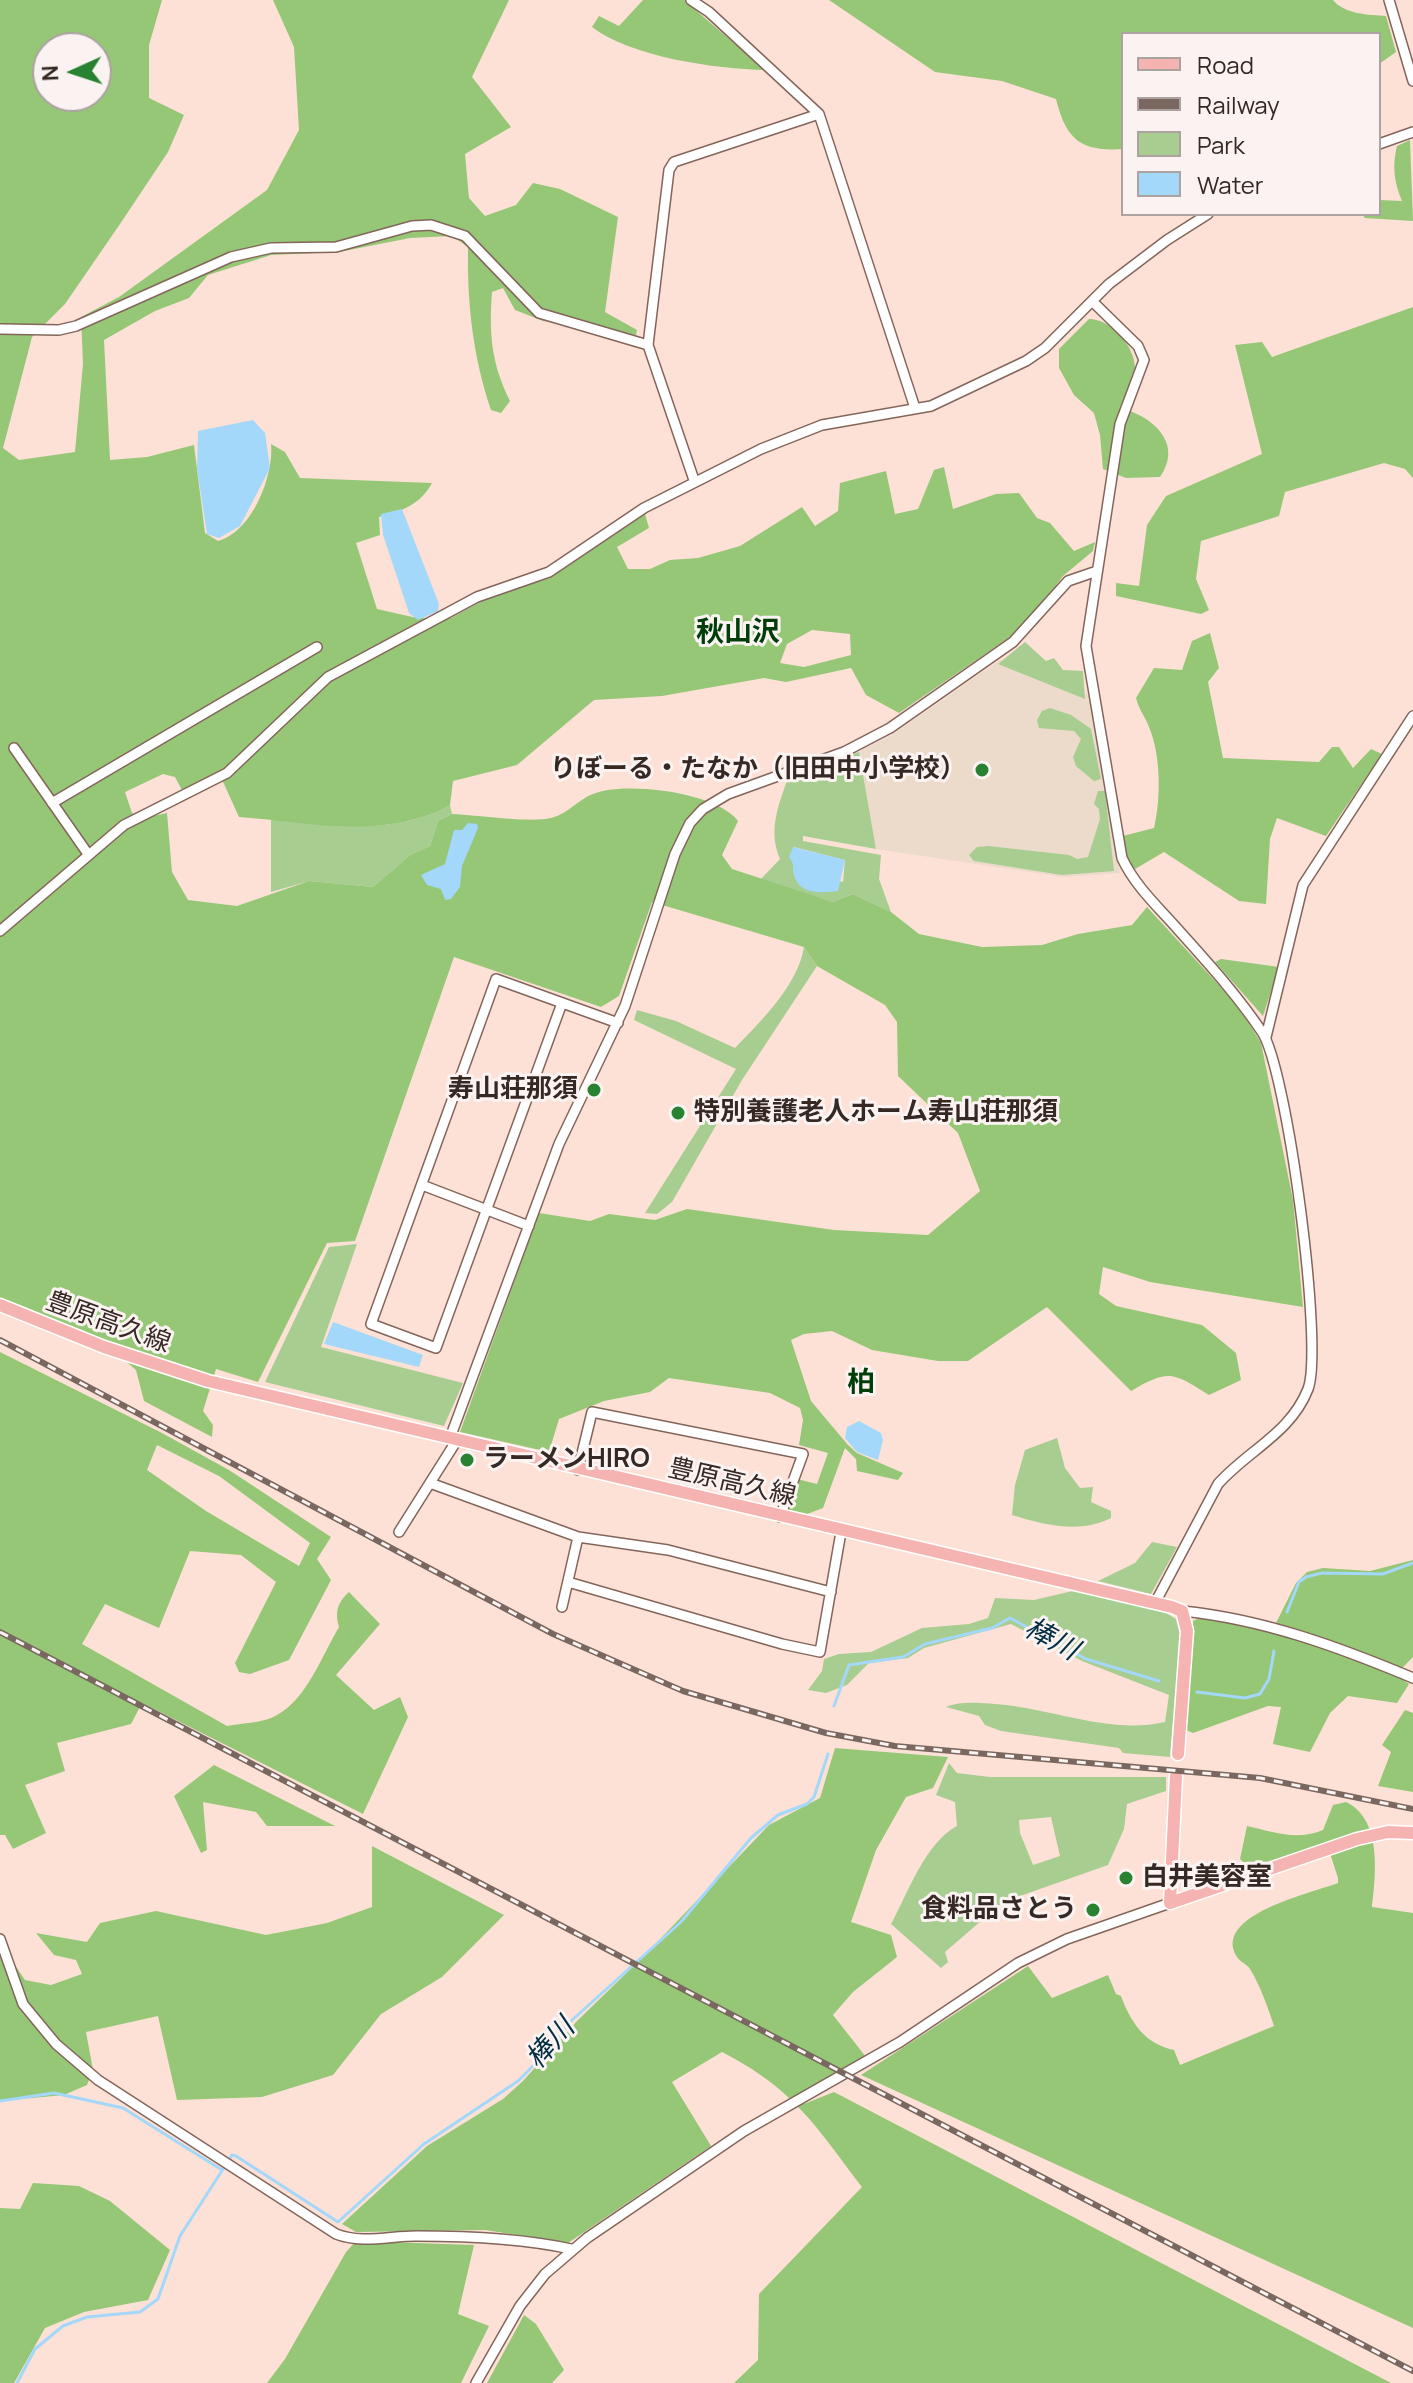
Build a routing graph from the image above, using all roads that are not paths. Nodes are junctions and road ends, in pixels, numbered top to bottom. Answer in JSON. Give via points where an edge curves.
{"nodes":[{"id":1,"x":691,"y":0,"type":"edge"},
{"id":2,"x":1389,"y":0,"type":"edge"},
{"id":3,"x":1413,"y":81,"type":"edge"},
{"id":4,"x":819,"y":114,"type":"junction"},
{"id":5,"x":1413,"y":132,"type":"edge"},
{"id":6,"x":1381,"y":143,"type":"edge"},
{"id":7,"x":1205,"y":216,"type":"edge"},
{"id":8,"x":1092,"y":301,"type":"junction"},
{"id":9,"x":0,"y":329,"type":"edge"},
{"id":10,"x":648,"y":345,"type":"junction"},
{"id":11,"x":915,"y":408,"type":"junction"},
{"id":12,"x":694,"y":480,"type":"junction"},
{"id":13,"x":1097,"y":571,"type":"junction"},
{"id":14,"x":317,"y":647,"type":"dead end"},
{"id":15,"x":1413,"y":716,"type":"edge"},
{"id":16,"x":14,"y":748,"type":"dead end"},
{"id":17,"x":52,"y":803,"type":"junction"},
{"id":18,"x":88,"y":854,"type":"junction"},
{"id":19,"x":0,"y":931,"type":"edge"},
{"id":20,"x":562,"y":1003,"type":"junction"},
{"id":21,"x":618,"y":1023,"type":"junction"},
{"id":22,"x":1266,"y":1037,"type":"junction"},
{"id":23,"x":422,"y":1185,"type":"junction"},
{"id":24,"x":486,"y":1209,"type":"junction"},
{"id":25,"x":529,"y":1226,"type":"junction"},
{"id":26,"x":0,"y":1305,"type":"edge"},
{"id":27,"x":454,"y":1439,"type":"junction"},
{"id":28,"x":578,"y":1470,"type":"junction"},
{"id":29,"x":430,"y":1483,"type":"junction"},
{"id":30,"x":780,"y":1517,"type":"junction"},
{"id":31,"x":399,"y":1532,"type":"dead end"},
{"id":32,"x":841,"y":1532,"type":"junction"},
{"id":33,"x":578,"y":1537,"type":"junction"},
{"id":34,"x":568,"y":1582,"type":"junction"},
{"id":35,"x":831,"y":1592,"type":"junction"},
{"id":36,"x":1155,"y":1603,"type":"junction"},
{"id":37,"x":562,"y":1607,"type":"dead end"},
{"id":38,"x":1182,"y":1611,"type":"junction"},
{"id":39,"x":1413,"y":1678,"type":"edge"},
{"id":40,"x":1178,"y":1754,"type":"dead end"},
{"id":41,"x":1176,"y":1776,"type":"dead end"},
{"id":42,"x":1413,"y":1833,"type":"edge"},
{"id":43,"x":1170,"y":1903,"type":"junction"},
{"id":44,"x":0,"y":1939,"type":"edge"},
{"id":45,"x":571,"y":2249,"type":"junction"},
{"id":46,"x":476,"y":2383,"type":"edge"}],
"edges":[{"from":1,"to":4,"type":"street"},
{"from":2,"to":3,"type":"street"},
{"from":4,"to":10,"type":"street","via":[[674,162]]},
{"from":4,"to":11,"type":"street"},
{"from":5,"to":6,"type":"street"},
{"from":7,"to":8,"type":"street"},
{"from":8,"to":11,"type":"street","via":[[1026,361],[949,400]]},
{"from":8,"to":13,"type":"street","via":[[1138,346],[1144,360],[1120,424]]},
{"from":9,"to":10,"type":"street","via":[[76,326],[241,254],[336,247],[431,225],[465,236],[539,313]]},
{"from":10,"to":12,"type":"street"},
{"from":11,"to":12,"type":"street","via":[[822,425]]},
{"from":12,"to":18,"type":"street","via":[[549,572],[477,597],[328,677],[227,773],[133,819]]},
{"from":13,"to":21,"type":"street","via":[[1068,581],[1013,642],[890,728],[844,752],[728,794],[697,814],[675,854]]},
{"from":13,"to":22,"type":"street","via":[[1086,646],[1122,858],[1138,885],[1240,999]]},
{"from":14,"to":17,"type":"street"},
{"from":15,"to":22,"type":"street","via":[[1303,885]]},
{"from":16,"to":17,"type":"street"},
{"from":17,"to":18,"type":"street"},
{"from":18,"to":19,"type":"street"},
{"from":20,"to":21,"type":"street"},
{"from":20,"to":23,"type":"street","via":[[496,979]]},
{"from":20,"to":24,"type":"street"},
{"from":21,"to":25,"type":"street","via":[[567,1125]]},
{"from":22,"to":36,"type":"street","via":[[1303,1228],[1313,1339],[1309,1386],[1282,1429],[1218,1484]]},
{"from":23,"to":24,"type":"street"},
{"from":23,"to":24,"type":"street","via":[[371,1324],[436,1348]]},
{"from":24,"to":25,"type":"street"},
{"from":25,"to":27,"type":"street"},
{"from":26,"to":27,"type":"main road","name":"豊原高久線","via":[[208,1381]]},
{"from":27,"to":28,"type":"main road","name":"豊原高久線"},
{"from":27,"to":29,"type":"street"},
{"from":28,"to":30,"type":"main road","name":"豊原高久線"},
{"from":28,"to":30,"type":"street","via":[[592,1412],[803,1454]]},
{"from":29,"to":31,"type":"street"},
{"from":29,"to":33,"type":"street"},
{"from":30,"to":32,"type":"main road","name":"豊原高久線"},
{"from":32,"to":35,"type":"street"},
{"from":32,"to":36,"type":"main road","name":"豊原高久線"},
{"from":33,"to":34,"type":"street"},
{"from":33,"to":35,"type":"street","via":[[668,1550]]},
{"from":34,"to":35,"type":"street","via":[[820,1652]]},
{"from":34,"to":37,"type":"street"},
{"from":36,"to":38,"type":"main road","name":"豊原高久線"},
{"from":38,"to":39,"type":"street","via":[[1292,1633]]},
{"from":38,"to":40,"type":"main road","via":[[1187,1631]]},
{"from":41,"to":43,"type":"main road"},
{"from":42,"to":43,"type":"main road","via":[[1357,1839]]},
{"from":43,"to":45,"type":"street","via":[[1067,1939],[1018,1963],[900,2042],[744,2131]]},
{"from":44,"to":45,"type":"street","via":[[23,2004],[56,2044],[98,2080],[336,2234],[353,2239],[507,2240]]},
{"from":45,"to":46,"type":"street","via":[[520,2306]]}]}
